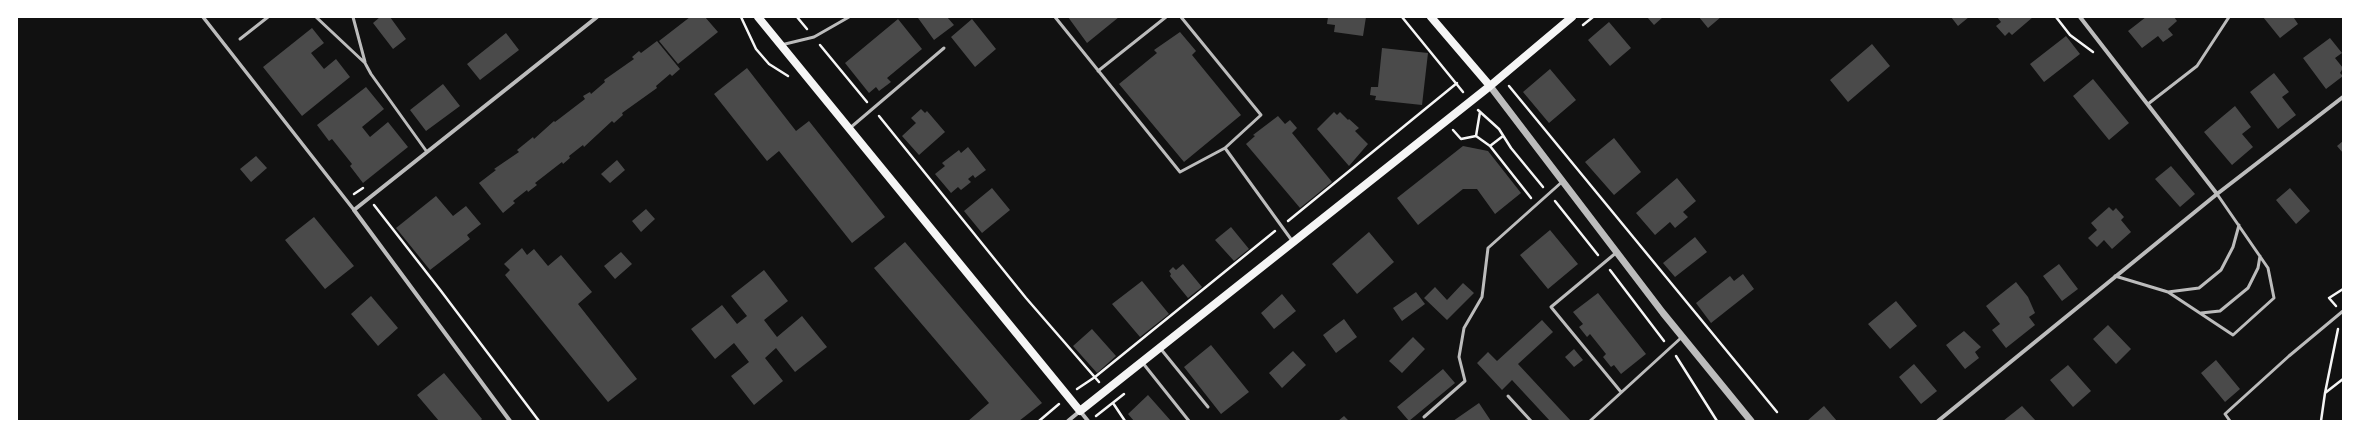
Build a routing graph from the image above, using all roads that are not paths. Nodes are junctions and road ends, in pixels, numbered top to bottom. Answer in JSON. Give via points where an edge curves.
{"nodes":[{"id":1,"x":203,"y":17,"type":"edge"},
{"id":2,"x":268,"y":17,"type":"edge"},
{"id":3,"x":316,"y":17,"type":"edge"},
{"id":4,"x":353,"y":17,"type":"edge"},
{"id":5,"x":597,"y":17,"type":"edge"},
{"id":6,"x":758,"y":17,"type":"edge"},
{"id":7,"x":849,"y":17,"type":"edge"},
{"id":8,"x":1055,"y":17,"type":"edge"},
{"id":9,"x":1166,"y":17,"type":"edge"},
{"id":10,"x":1181,"y":17,"type":"edge"},
{"id":11,"x":1431,"y":17,"type":"edge"},
{"id":12,"x":1572,"y":17,"type":"edge"},
{"id":13,"x":2080,"y":17,"type":"edge"},
{"id":14,"x":2229,"y":17,"type":"edge"},
{"id":15,"x":240,"y":39,"type":"dead end"},
{"id":16,"x":780,"y":45,"type":"junction"},
{"id":17,"x":944,"y":48,"type":"dead end"},
{"id":18,"x":365,"y":63,"type":"junction"},
{"id":19,"x":1098,"y":71,"type":"junction"},
{"id":20,"x":1490,"y":86,"type":"junction"},
{"id":21,"x":2343,"y":96,"type":"edge"},
{"id":22,"x":2148,"y":104,"type":"junction"},
{"id":23,"x":849,"y":129,"type":"junction"},
{"id":24,"x":1225,"y":148,"type":"junction"},
{"id":25,"x":427,"y":152,"type":"junction"},
{"id":26,"x":1563,"y":181,"type":"junction"},
{"id":27,"x":2217,"y":194,"type":"junction"},
{"id":28,"x":354,"y":210,"type":"junction"},
{"id":29,"x":2239,"y":225,"type":"junction"},
{"id":30,"x":1293,"y":242,"type":"junction"},
{"id":31,"x":1617,"y":252,"type":"junction"},
{"id":32,"x":2260,"y":256,"type":"junction"},
{"id":33,"x":2115,"y":276,"type":"junction"},
{"id":34,"x":2168,"y":292,"type":"junction"},
{"id":35,"x":2342,"y":312,"type":"edge"},
{"id":36,"x":2201,"y":313,"type":"junction"},
{"id":37,"x":1682,"y":337,"type":"junction"},
{"id":38,"x":1160,"y":348,"type":"junction"},
{"id":39,"x":1142,"y":362,"type":"junction"},
{"id":40,"x":1622,"y":392,"type":"junction"},
{"id":41,"x":1508,"y":396,"type":"dead end"},
{"id":42,"x":1208,"y":407,"type":"dead end"},
{"id":43,"x":1080,"y":412,"type":"junction"},
{"id":44,"x":1424,"y":417,"type":"dead end"},
{"id":45,"x":510,"y":421,"type":"edge"},
{"id":46,"x":1068,"y":421,"type":"edge"},
{"id":47,"x":1088,"y":421,"type":"edge"},
{"id":48,"x":1189,"y":421,"type":"edge"},
{"id":49,"x":1531,"y":421,"type":"edge"},
{"id":50,"x":1590,"y":421,"type":"edge"},
{"id":51,"x":1751,"y":421,"type":"edge"},
{"id":52,"x":1938,"y":421,"type":"edge"},
{"id":53,"x":2230,"y":421,"type":"edge"}],
"edges":[{"from":1,"to":28,"type":"street"},
{"from":2,"to":15,"type":"lane"},
{"from":3,"to":18,"type":"lane"},
{"from":4,"to":18,"type":"lane"},
{"from":5,"to":25,"type":"street"},
{"from":6,"to":16,"type":"main road"},
{"from":7,"to":16,"type":"lane","via":[[814,37]]},
{"from":8,"to":19,"type":"lane"},
{"from":9,"to":19,"type":"lane"},
{"from":10,"to":24,"type":"lane","via":[[1261,115]]},
{"from":11,"to":20,"type":"main road"},
{"from":12,"to":20,"type":"main road"},
{"from":13,"to":22,"type":"street"},
{"from":14,"to":22,"type":"lane","via":[[2197,66]]},
{"from":16,"to":23,"type":"main road"},
{"from":17,"to":23,"type":"lane"},
{"from":18,"to":25,"type":"lane"},
{"from":19,"to":24,"type":"lane","via":[[1180,172]]},
{"from":20,"to":26,"type":"street"},
{"from":20,"to":30,"type":"main road"},
{"from":21,"to":27,"type":"street"},
{"from":22,"to":27,"type":"street"},
{"from":23,"to":43,"type":"main road"},
{"from":24,"to":30,"type":"lane"},
{"from":25,"to":28,"type":"street"},
{"from":26,"to":31,"type":"street"},
{"from":26,"to":44,"type":"lane","via":[[1488,248],[1482,297],[1464,328],[1459,356],[1465,381]]},
{"from":27,"to":29,"type":"lane"},
{"from":27,"to":33,"type":"street"},
{"from":28,"to":45,"type":"street"},
{"from":29,"to":32,"type":"lane"},
{"from":29,"to":34,"type":"lane","via":[[2233,247],[2221,270],[2199,288]]},
{"from":30,"to":38,"type":"main road"},
{"from":31,"to":37,"type":"street"},
{"from":31,"to":40,"type":"lane","via":[[1551,307]]},
{"from":32,"to":36,"type":"lane","via":[[2258,268],[2248,288],[2220,311]]},
{"from":32,"to":36,"type":"lane","via":[[2268,268],[2274,298],[2233,335]]},
{"from":33,"to":34,"type":"lane"},
{"from":33,"to":52,"type":"street"},
{"from":34,"to":36,"type":"lane"},
{"from":35,"to":53,"type":"lane","via":[[2225,414]]},
{"from":37,"to":40,"type":"lane"},
{"from":37,"to":51,"type":"street"},
{"from":38,"to":39,"type":"main road"},
{"from":38,"to":42,"type":"lane"},
{"from":39,"to":43,"type":"main road"},
{"from":39,"to":48,"type":"lane"},
{"from":40,"to":50,"type":"lane"},
{"from":41,"to":49,"type":"lane"},
{"from":43,"to":46,"type":"street"},
{"from":43,"to":47,"type":"street"}]}
